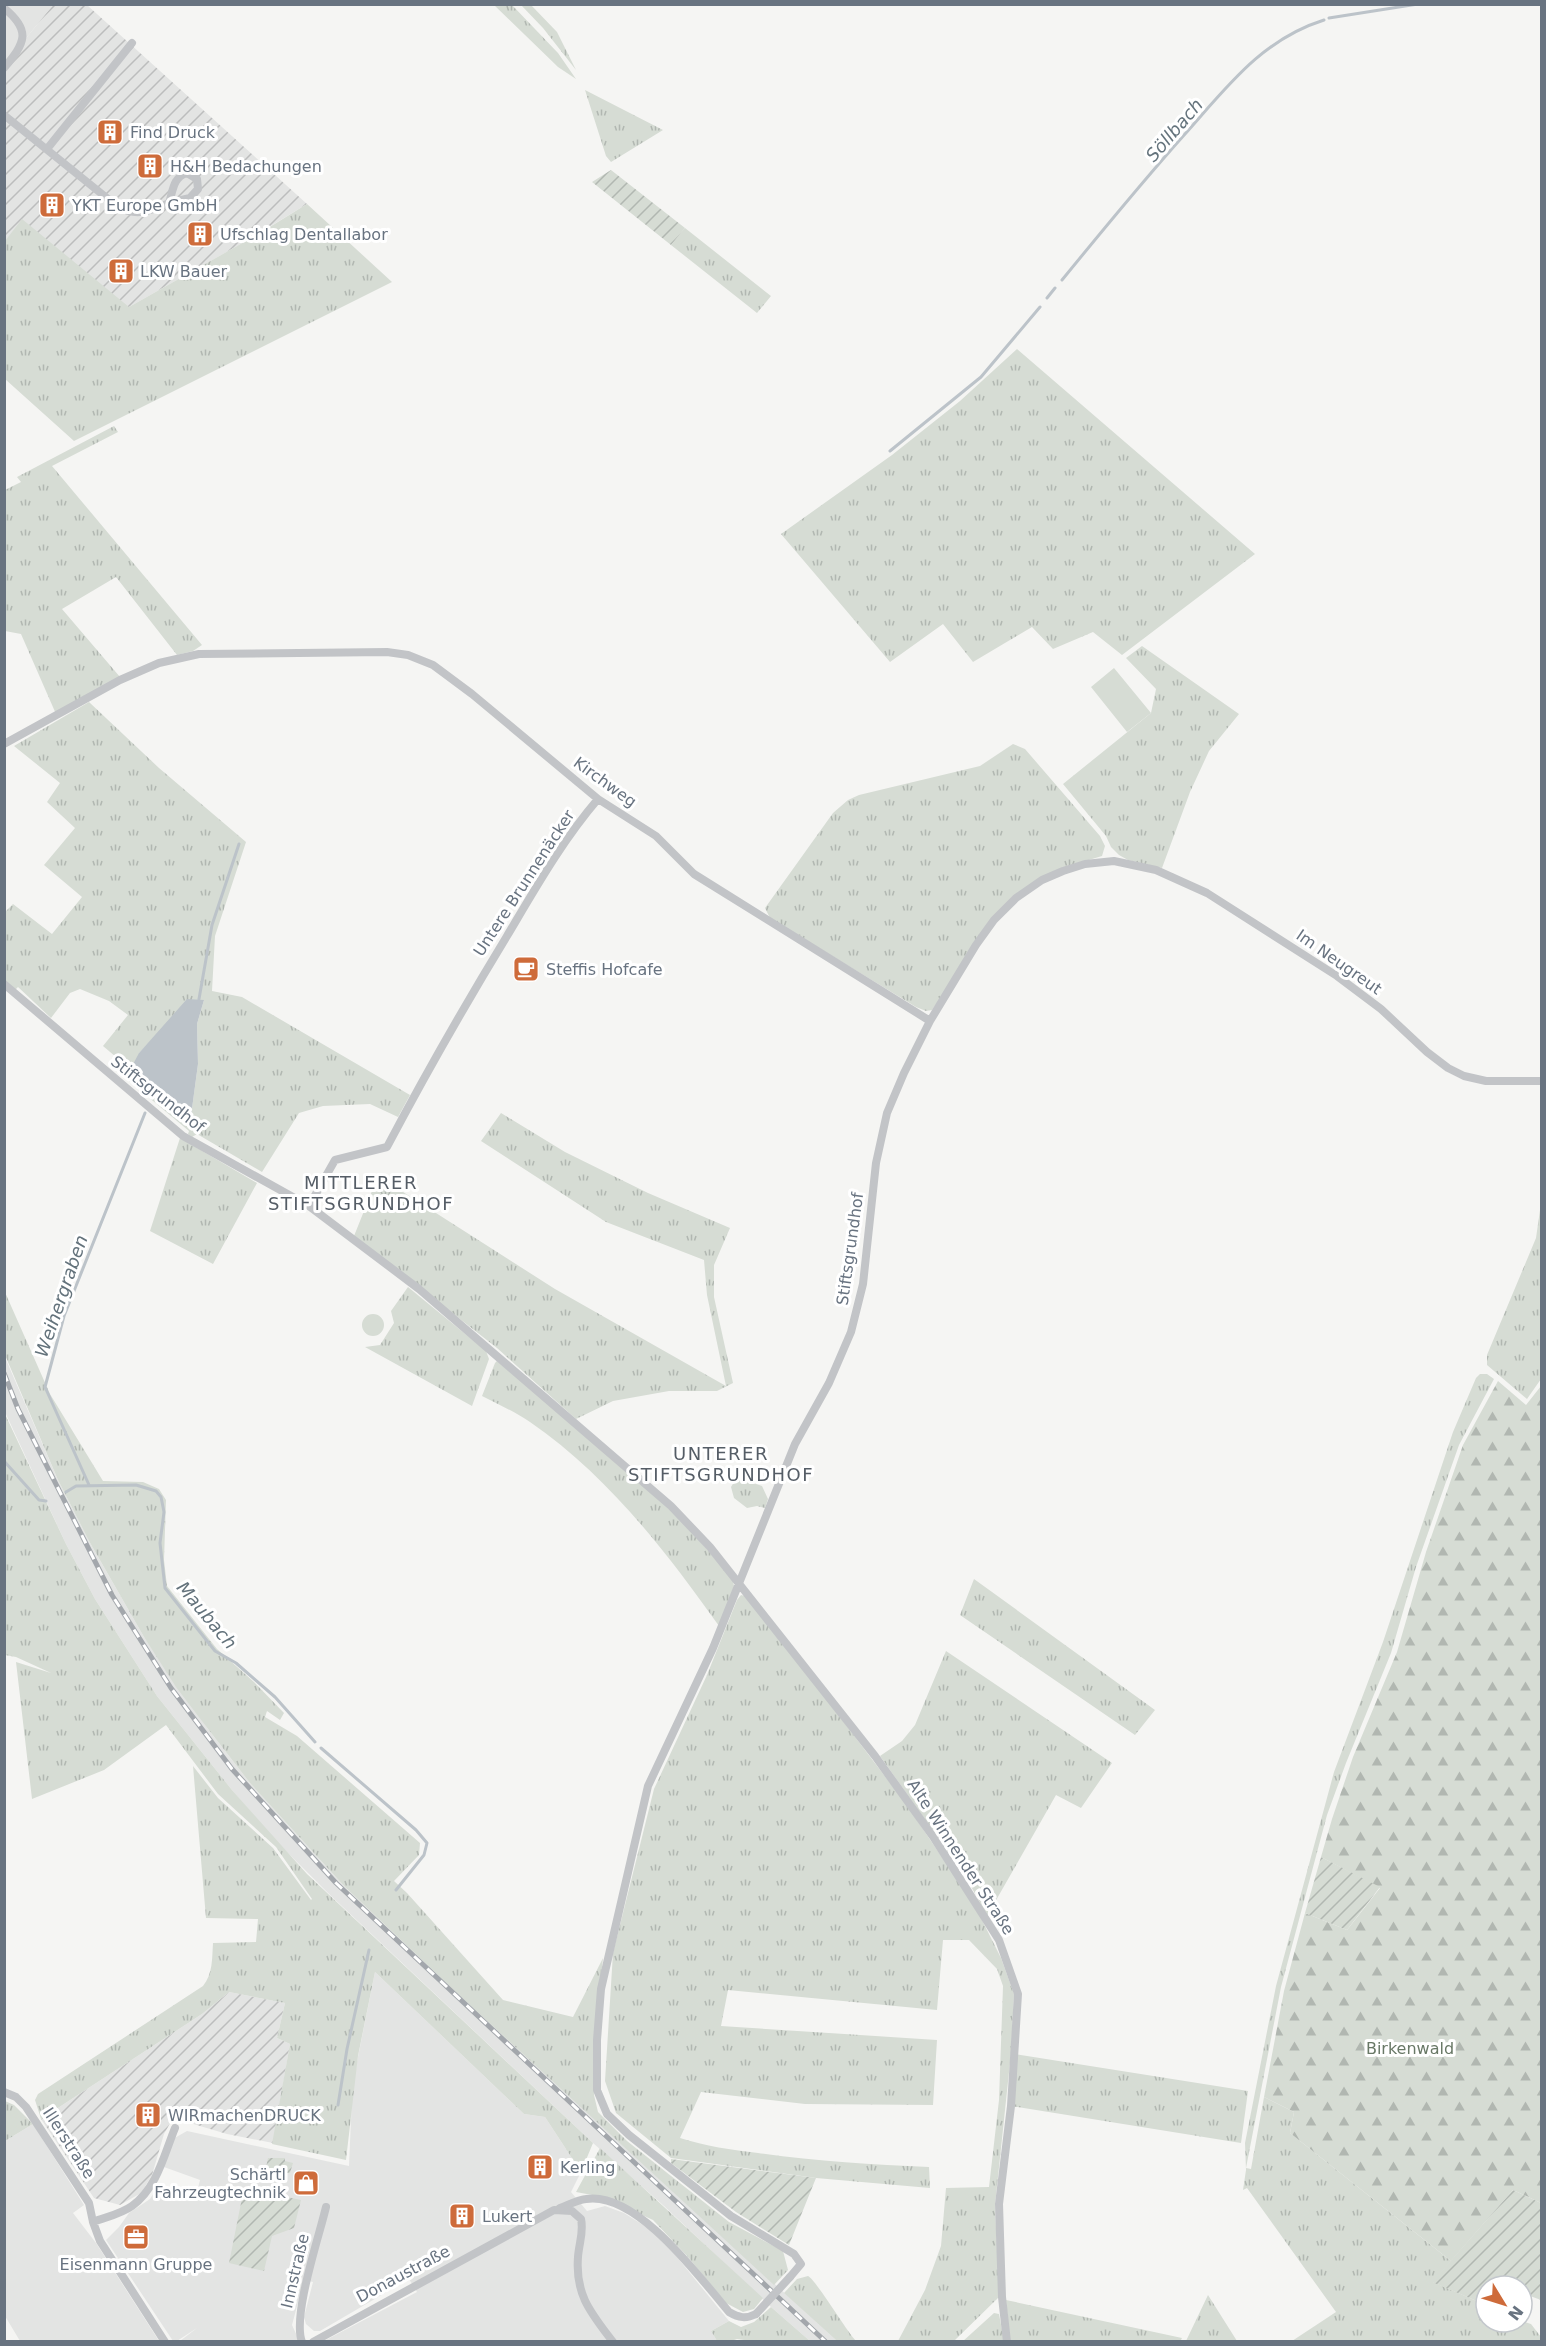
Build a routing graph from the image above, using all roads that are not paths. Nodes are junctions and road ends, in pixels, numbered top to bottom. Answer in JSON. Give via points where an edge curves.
{"nodes":[{"id":1,"x":4,"y":8,"type":"edge"},
{"id":2,"x":132,"y":43,"type":"dead end"},
{"id":3,"x":4,"y":68,"type":"edge"},
{"id":4,"x":4,"y":115,"type":"edge"},
{"id":5,"x":47,"y":148,"type":"junction"},
{"id":6,"x":169,"y":203,"type":"dead end"},
{"id":7,"x":4,"y":744,"type":"edge"},
{"id":8,"x":598,"y":799,"type":"junction"},
{"id":9,"x":1114,"y":861,"type":"joint"},
{"id":10,"x":4,"y":984,"type":"edge"},
{"id":11,"x":930,"y":1021,"type":"junction"},
{"id":12,"x":1542,"y":1081,"type":"edge"},
{"id":13,"x":309,"y":1206,"type":"junction"},
{"id":14,"x":739,"y":1583,"type":"junction"},
{"id":15,"x":4,"y":2091,"type":"edge"},
{"id":16,"x":175,"y":2128,"type":"dead end"},
{"id":17,"x":326,"y":2207,"type":"dead end"},
{"id":18,"x":554,"y":2210,"type":"junction"},
{"id":19,"x":93,"y":2222,"type":"junction"},
{"id":20,"x":165,"y":2342,"type":"edge"},
{"id":21,"x":302,"y":2342,"type":"edge"},
{"id":22,"x":313,"y":2342,"type":"edge"},
{"id":23,"x":613,"y":2342,"type":"edge"},
{"id":24,"x":1007,"y":2342,"type":"edge"}],
"edges":[{"from":1,"to":3,"type":"street","via":[[20,22],[24,33],[21,48]]},
{"from":2,"to":5,"type":"street"},
{"from":4,"to":5,"type":"street"},
{"from":5,"to":6,"type":"street","via":[[127,212],[139,214]]},
{"from":7,"to":8,"type":"street","name":"Kirchweg","via":[[159,663],[199,654],[387,652],[433,665]]},
{"from":8,"to":11,"type":"street","name":"Kirchweg","via":[[656,836],[694,874]]},
{"from":8,"to":13,"type":"street","name":"Untere Brunnenäcker","via":[[551,863],[431,1064],[387,1147],[335,1160]]},
{"from":9,"to":11,"type":"street","name":"Stiftsgrundhof","via":[[1063,871],[1016,898],[976,945]]},
{"from":9,"to":12,"type":"street","name":"Im Neugreut","via":[[1156,870],[1207,893],[1262,926],[1346,983],[1448,1068],[1486,1081]]},
{"from":10,"to":13,"type":"street","name":"Stiftsgrundhof","via":[[183,1136]]},
{"from":11,"to":14,"type":"street","name":"Stiftsgrundhof","via":[[887,1113],[876,1163],[863,1284],[851,1332],[830,1383],[795,1444]]},
{"from":13,"to":14,"type":"street","name":"Stiftsgrundhof","via":[[419,1289],[671,1506]]},
{"from":14,"to":18,"type":"street","name":"Donaustraße","bridge":true,"via":[[648,1786],[601,1989],[597,2090],[607,2114],[630,2135],[731,2216],[794,2254],[801,2264],[756,2314],[745,2318],[729,2312],[651,2224],[618,2205],[586,2199]]},
{"from":14,"to":24,"type":"street","name":"Alte Winnender Straße","via":[[875,1756],[934,1838],[999,1940],[1018,1994],[1011,2106],[999,2204]]},
{"from":15,"to":19,"type":"street","name":"Illerstraße","via":[[22,2102],[36,2121],[89,2203]]},
{"from":16,"to":19,"type":"street","via":[[157,2175],[143,2196],[125,2210]]},
{"from":17,"to":21,"type":"street","name":"Innstraße","via":[[300,2312]]},
{"from":18,"to":22,"type":"street","name":"Donaustraße"},
{"from":18,"to":23,"type":"street","via":[[572,2211],[581,2219],[581,2290],[588,2309]]},
{"from":19,"to":20,"type":"street","name":"Illerstraße","via":[[100,2241]]}]}
